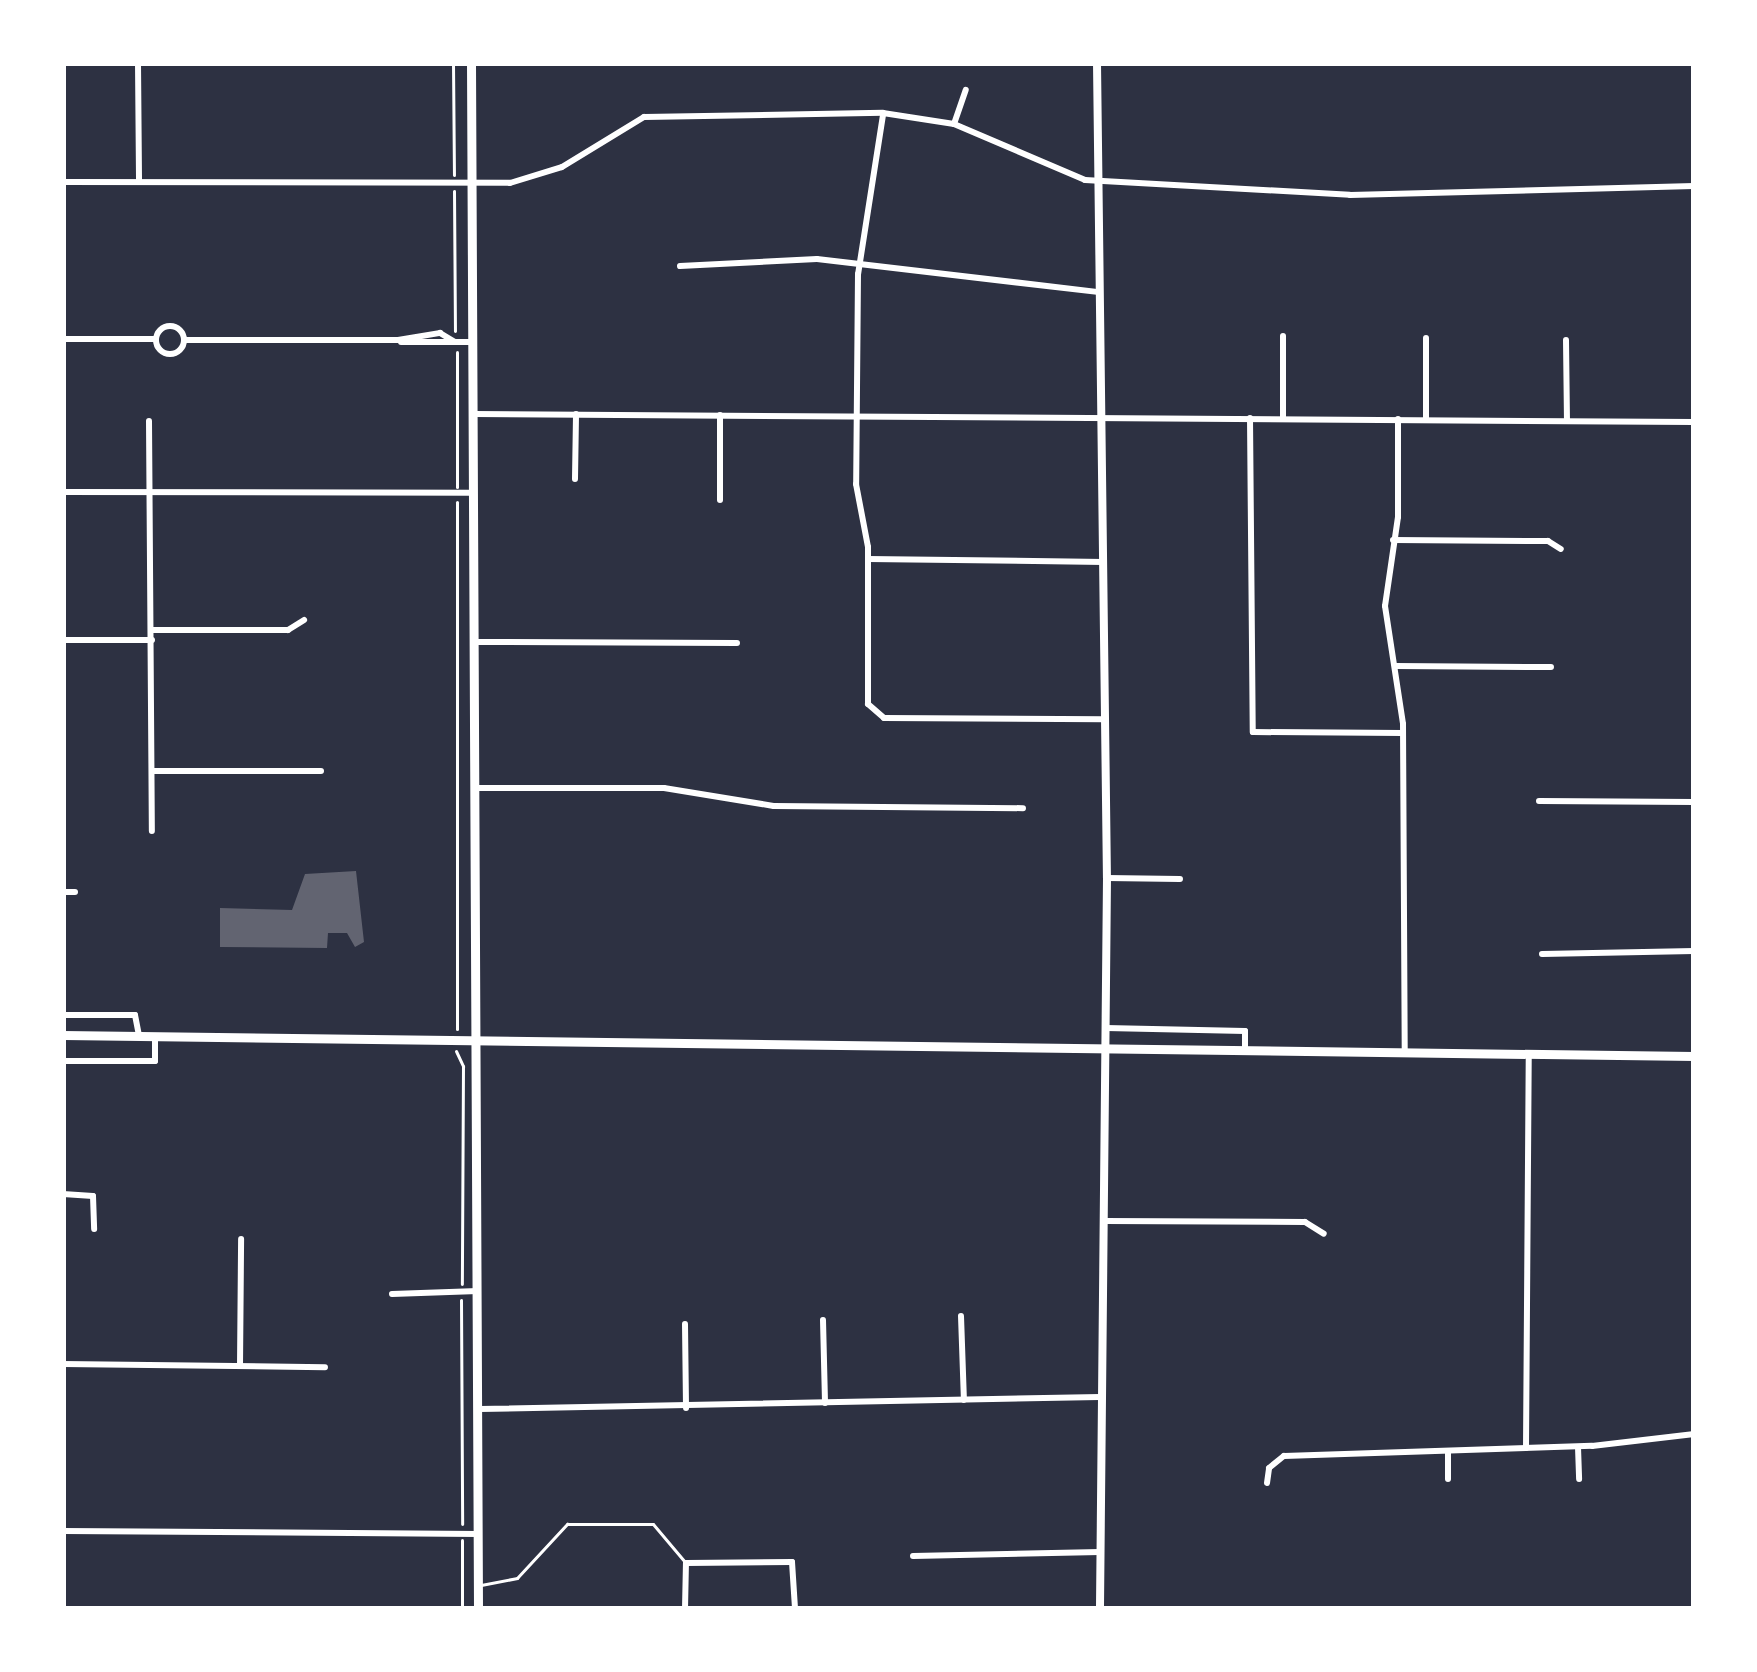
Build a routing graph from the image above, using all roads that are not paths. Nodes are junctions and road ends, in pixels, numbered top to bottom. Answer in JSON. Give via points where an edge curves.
{"nodes":[{"id":1,"x":138,"y":63,"type":"edge"},
{"id":2,"x":471,"y":63,"type":"edge"},
{"id":3,"x":1097,"y":63,"type":"edge"},
{"id":4,"x":965,"y":89,"type":"dead end"},
{"id":5,"x":884,"y":113,"type":"junction"},
{"id":6,"x":954,"y":124,"type":"junction"},
{"id":7,"x":1101,"y":181,"type":"junction"},
{"id":8,"x":63,"y":182,"type":"edge"},
{"id":9,"x":139,"y":182,"type":"junction"},
{"id":10,"x":472,"y":184,"type":"junction"},
{"id":11,"x":1694,"y":186,"type":"edge"},
{"id":12,"x":859,"y":262,"type":"junction"},
{"id":13,"x":680,"y":266,"type":"dead end"},
{"id":14,"x":1099,"y":292,"type":"junction"},
{"id":15,"x":1282,"y":336,"type":"dead end"},
{"id":16,"x":1426,"y":338,"type":"dead end"},
{"id":17,"x":63,"y":339,"type":"edge"},
{"id":18,"x":156,"y":340,"type":"junction"},
{"id":19,"x":184,"y":340,"type":"junction"},
{"id":20,"x":398,"y":340,"type":"junction"},
{"id":21,"x":1566,"y":340,"type":"dead end"},
{"id":22,"x":455,"y":342,"type":"junction"},
{"id":23,"x":473,"y":342,"type":"junction"},
{"id":24,"x":474,"y":414,"type":"junction"},
{"id":25,"x":575,"y":414,"type":"junction"},
{"id":26,"x":720,"y":415,"type":"junction"},
{"id":27,"x":856,"y":416,"type":"junction"},
{"id":28,"x":1101,"y":418,"type":"junction"},
{"id":29,"x":1250,"y":418,"type":"junction"},
{"id":30,"x":1283,"y":418,"type":"junction"},
{"id":31,"x":1398,"y":419,"type":"junction"},
{"id":32,"x":1426,"y":419,"type":"junction"},
{"id":33,"x":1567,"y":420,"type":"junction"},
{"id":34,"x":149,"y":421,"type":"dead end"},
{"id":35,"x":1694,"y":422,"type":"edge"},
{"id":36,"x":575,"y":479,"type":"dead end"},
{"id":37,"x":63,"y":492,"type":"edge"},
{"id":38,"x":151,"y":492,"type":"junction"},
{"id":39,"x":476,"y":493,"type":"junction"},
{"id":40,"x":720,"y":500,"type":"dead end"},
{"id":41,"x":1394,"y":540,"type":"junction"},
{"id":42,"x":1561,"y":550,"type":"dead end"},
{"id":43,"x":868,"y":559,"type":"junction"},
{"id":44,"x":1106,"y":562,"type":"junction"},
{"id":45,"x":304,"y":620,"type":"dead end"},
{"id":46,"x":152,"y":630,"type":"junction"},
{"id":47,"x":63,"y":640,"type":"edge"},
{"id":48,"x":152,"y":640,"type":"junction"},
{"id":49,"x":476,"y":642,"type":"junction"},
{"id":50,"x":737,"y":643,"type":"dead end"},
{"id":51,"x":1395,"y":666,"type":"junction"},
{"id":52,"x":1551,"y":667,"type":"dead end"},
{"id":53,"x":1104,"y":719,"type":"junction"},
{"id":54,"x":1403,"y":733,"type":"junction"},
{"id":55,"x":152,"y":771,"type":"junction"},
{"id":56,"x":321,"y":771,"type":"dead end"},
{"id":57,"x":477,"y":788,"type":"junction"},
{"id":58,"x":1539,"y":801,"type":"dead end"},
{"id":59,"x":1694,"y":802,"type":"edge"},
{"id":60,"x":1023,"y":808,"type":"dead end"},
{"id":61,"x":152,"y":831,"type":"dead end"},
{"id":62,"x":1107,"y":878,"type":"junction"},
{"id":63,"x":1180,"y":879,"type":"dead end"},
{"id":64,"x":63,"y":892,"type":"edge"},
{"id":65,"x":75,"y":892,"type":"dead end"},
{"id":66,"x":1694,"y":951,"type":"edge"},
{"id":67,"x":1542,"y":954,"type":"dead end"},
{"id":68,"x":63,"y":1015,"type":"edge"},
{"id":69,"x":1106,"y":1028,"type":"junction"},
{"id":70,"x":63,"y":1035,"type":"edge"},
{"id":71,"x":139,"y":1036,"type":"junction"},
{"id":72,"x":155,"y":1036,"type":"junction"},
{"id":73,"x":477,"y":1040,"type":"junction"},
{"id":74,"x":1105,"y":1048,"type":"junction"},
{"id":75,"x":1245,"y":1050,"type":"junction"},
{"id":76,"x":1405,"y":1052,"type":"junction"},
{"id":77,"x":1528,"y":1054,"type":"junction"},
{"id":78,"x":1694,"y":1056,"type":"edge"},
{"id":79,"x":63,"y":1060,"type":"edge"},
{"id":80,"x":63,"y":1193,"type":"edge"},
{"id":81,"x":1101,"y":1220,"type":"junction"},
{"id":82,"x":94,"y":1229,"type":"dead end"},
{"id":83,"x":1324,"y":1234,"type":"dead end"},
{"id":84,"x":241,"y":1239,"type":"dead end"},
{"id":85,"x":480,"y":1291,"type":"junction"},
{"id":86,"x":392,"y":1294,"type":"dead end"},
{"id":87,"x":961,"y":1316,"type":"dead end"},
{"id":88,"x":823,"y":1320,"type":"dead end"},
{"id":89,"x":685,"y":1324,"type":"dead end"},
{"id":90,"x":63,"y":1364,"type":"edge"},
{"id":91,"x":240,"y":1366,"type":"junction"},
{"id":92,"x":326,"y":1367,"type":"dead end"},
{"id":93,"x":1100,"y":1397,"type":"junction"},
{"id":94,"x":964,"y":1400,"type":"junction"},
{"id":95,"x":825,"y":1402,"type":"junction"},
{"id":96,"x":686,"y":1408,"type":"junction"},
{"id":97,"x":480,"y":1409,"type":"junction"},
{"id":98,"x":1694,"y":1434,"type":"edge"},
{"id":99,"x":1578,"y":1447,"type":"junction"},
{"id":100,"x":1526,"y":1448,"type":"junction"},
{"id":101,"x":1448,"y":1451,"type":"junction"},
{"id":102,"x":1448,"y":1479,"type":"dead end"},
{"id":103,"x":1579,"y":1479,"type":"dead end"},
{"id":104,"x":1267,"y":1484,"type":"dead end"},
{"id":105,"x":63,"y":1531,"type":"edge"},
{"id":106,"x":479,"y":1534,"type":"junction"},
{"id":107,"x":1100,"y":1552,"type":"junction"},
{"id":108,"x":913,"y":1556,"type":"dead end"},
{"id":109,"x":686,"y":1563,"type":"junction"},
{"id":110,"x":478,"y":1586,"type":"junction"},
{"id":111,"x":478,"y":1609,"type":"edge"},
{"id":112,"x":685,"y":1609,"type":"edge"},
{"id":113,"x":795,"y":1609,"type":"edge"},
{"id":114,"x":1100,"y":1609,"type":"edge"}],
"edges":[{"from":1,"to":9,"type":"street"},
{"from":2,"to":10,"type":"main road"},
{"from":3,"to":7,"type":"street"},
{"from":4,"to":6,"type":"street"},
{"from":5,"to":6,"type":"street"},
{"from":5,"to":10,"type":"street","via":[[667,113],[633,121],[528,179]]},
{"from":5,"to":12,"type":"street"},
{"from":6,"to":7,"type":"street","via":[[1046,167]]},
{"from":7,"to":11,"type":"street","via":[[1414,196]]},
{"from":7,"to":14,"type":"street"},
{"from":8,"to":9,"type":"street"},
{"from":9,"to":10,"type":"street"},
{"from":10,"to":23,"type":"main road"},
{"from":12,"to":13,"type":"street"},
{"from":12,"to":14,"type":"street"},
{"from":12,"to":27,"type":"street"},
{"from":14,"to":28,"type":"street"},
{"from":15,"to":30,"type":"street"},
{"from":16,"to":32,"type":"street"},
{"from":17,"to":18,"type":"street"},
{"from":18,"to":19,"type":"street","via":[[168,354]]},
{"from":18,"to":19,"type":"street","via":[[168,326]]},
{"from":19,"to":20,"type":"street"},
{"from":20,"to":22,"type":"street","via":[[415,347]]},
{"from":20,"to":22,"type":"street","via":[[440,333]]},
{"from":21,"to":33,"type":"street"},
{"from":22,"to":23,"type":"street"},
{"from":23,"to":24,"type":"main road"},
{"from":24,"to":25,"type":"street"},
{"from":24,"to":39,"type":"main road"},
{"from":25,"to":26,"type":"street"},
{"from":25,"to":36,"type":"street"},
{"from":26,"to":27,"type":"street"},
{"from":26,"to":40,"type":"street"},
{"from":27,"to":28,"type":"street"},
{"from":27,"to":43,"type":"street"},
{"from":28,"to":29,"type":"street"},
{"from":28,"to":44,"type":"street"},
{"from":29,"to":30,"type":"street"},
{"from":29,"to":54,"type":"street","via":[[1253,732]]},
{"from":30,"to":31,"type":"street"},
{"from":31,"to":32,"type":"street"},
{"from":31,"to":41,"type":"street"},
{"from":32,"to":33,"type":"street"},
{"from":33,"to":35,"type":"street"},
{"from":34,"to":38,"type":"street"},
{"from":37,"to":38,"type":"street"},
{"from":38,"to":39,"type":"street"},
{"from":38,"to":46,"type":"street"},
{"from":39,"to":49,"type":"main road"},
{"from":41,"to":42,"type":"street","via":[[1548,542]]},
{"from":41,"to":51,"type":"street","via":[[1385,606]]},
{"from":43,"to":44,"type":"street"},
{"from":43,"to":53,"type":"street","via":[[872,715]]},
{"from":44,"to":53,"type":"street"},
{"from":45,"to":46,"type":"street","via":[[288,631]]},
{"from":46,"to":48,"type":"street"},
{"from":47,"to":48,"type":"street"},
{"from":48,"to":55,"type":"street"},
{"from":49,"to":50,"type":"street"},
{"from":49,"to":57,"type":"main road"},
{"from":51,"to":52,"type":"street"},
{"from":51,"to":54,"type":"street"},
{"from":53,"to":62,"type":"street"},
{"from":54,"to":76,"type":"street"},
{"from":55,"to":56,"type":"street"},
{"from":55,"to":61,"type":"street"},
{"from":57,"to":60,"type":"street","via":[[664,788],[789,806]]},
{"from":57,"to":73,"type":"main road"},
{"from":58,"to":59,"type":"street"},
{"from":62,"to":63,"type":"street"},
{"from":62,"to":69,"type":"street"},
{"from":64,"to":65,"type":"street"},
{"from":66,"to":67,"type":"street"},
{"from":68,"to":71,"type":"street","via":[[135,1015]]},
{"from":69,"to":74,"type":"street"},
{"from":69,"to":75,"type":"street","via":[[1245,1031]]},
{"from":70,"to":71,"type":"main road"},
{"from":71,"to":72,"type":"main road"},
{"from":72,"to":73,"type":"main road"},
{"from":72,"to":79,"type":"street","via":[[155,1061]]},
{"from":73,"to":74,"type":"main road"},
{"from":73,"to":85,"type":"main road"},
{"from":74,"to":75,"type":"main road"},
{"from":74,"to":81,"type":"street"},
{"from":75,"to":76,"type":"main road"},
{"from":76,"to":77,"type":"main road"},
{"from":77,"to":78,"type":"main road"},
{"from":77,"to":100,"type":"street"},
{"from":80,"to":82,"type":"street","via":[[93,1196]]},
{"from":81,"to":83,"type":"street","via":[[1305,1222]]},
{"from":81,"to":93,"type":"street"},
{"from":84,"to":91,"type":"street"},
{"from":85,"to":86,"type":"street"},
{"from":85,"to":97,"type":"main road"},
{"from":87,"to":94,"type":"street"},
{"from":88,"to":95,"type":"street"},
{"from":89,"to":96,"type":"street"},
{"from":90,"to":91,"type":"street"},
{"from":91,"to":92,"type":"street"},
{"from":93,"to":94,"type":"street"},
{"from":93,"to":107,"type":"street"},
{"from":94,"to":95,"type":"street"},
{"from":95,"to":96,"type":"street"},
{"from":96,"to":97,"type":"street"},
{"from":97,"to":106,"type":"main road"},
{"from":98,"to":99,"type":"street"},
{"from":99,"to":100,"type":"street"},
{"from":99,"to":103,"type":"street"},
{"from":100,"to":101,"type":"street"},
{"from":101,"to":102,"type":"street"},
{"from":101,"to":104,"type":"street","via":[[1284,1456],[1269,1468]]},
{"from":105,"to":106,"type":"street"},
{"from":106,"to":110,"type":"main road"},
{"from":107,"to":108,"type":"street"},
{"from":107,"to":114,"type":"street"},
{"from":109,"to":110,"type":"lane","via":[[652,1524],[567,1524],[517,1578]]},
{"from":109,"to":112,"type":"street"},
{"from":109,"to":113,"type":"street","via":[[792,1562]]},
{"from":110,"to":111,"type":"main road"}]}
